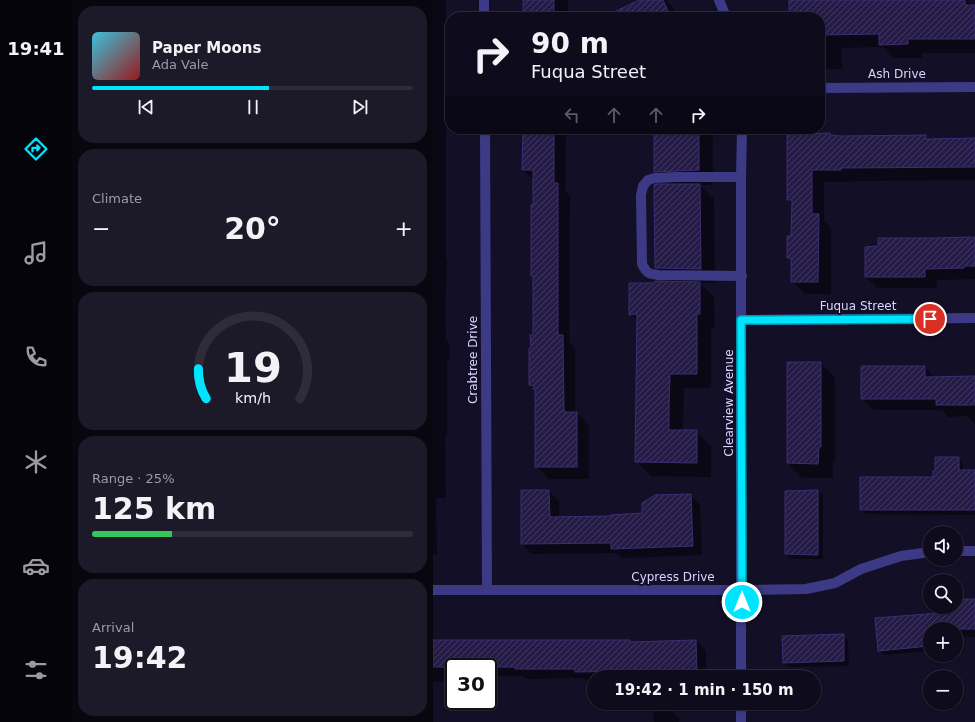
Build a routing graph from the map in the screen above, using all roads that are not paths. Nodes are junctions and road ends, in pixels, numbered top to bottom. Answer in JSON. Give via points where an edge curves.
{"nodes":[{"id":1,"x":484,"y":0,"type":"edge"},
{"id":2,"x":719,"y":0,"type":"edge"},
{"id":3,"x":484,"y":12,"type":"edge"},
{"id":4,"x":724,"y":12,"type":"edge"},
{"id":5,"x":975,"y":87,"type":"edge"},
{"id":6,"x":825,"y":88,"type":"edge"},
{"id":7,"x":485,"y":134,"type":"edge"},
{"id":8,"x":742,"y":134,"type":"edge"},
{"id":9,"x":741,"y":177,"type":"junction"},
{"id":10,"x":742,"y":276,"type":"junction"},
{"id":11,"x":975,"y":318,"type":"edge"},
{"id":12,"x":741,"y":320,"type":"junction"},
{"id":13,"x":963,"y":551,"type":"edge"},
{"id":14,"x":975,"y":551,"type":"edge"},
{"id":15,"x":923,"y":553,"type":"edge"},
{"id":16,"x":433,"y":590,"type":"edge"},
{"id":17,"x":487,"y":590,"type":"junction"},
{"id":18,"x":742,"y":590,"type":"junction"},
{"id":19,"x":741,"y":670,"type":"edge"},
{"id":20,"x":741,"y":710,"type":"edge"},
{"id":21,"x":741,"y":722,"type":"edge"}],
"edges":[{"from":1,"to":3,"type":"street"},
{"from":2,"to":4,"type":"street"},
{"from":5,"to":6,"type":"street","name":"Ash Drive"},
{"from":7,"to":17,"type":"street","name":"Crabtree Drive"},
{"from":8,"to":9,"type":"street","name":"Clearview Avenue"},
{"from":9,"to":10,"type":"street","name":"Clearview Avenue"},
{"from":9,"to":10,"type":"street","via":[[655,178],[648,180],[643,186],[641,203],[642,264],[650,274]]},
{"from":10,"to":12,"type":"street","name":"Clearview Avenue"},
{"from":11,"to":12,"type":"street","name":"Fuqua Street"},
{"from":12,"to":18,"type":"street","name":"Clearview Avenue"},
{"from":13,"to":14,"type":"street"},
{"from":15,"to":18,"type":"street","name":"Cypress Drive","via":[[901,556],[861,569],[835,583],[806,589]]},
{"from":16,"to":17,"type":"street","name":"Cypress Drive"},
{"from":17,"to":18,"type":"street","name":"Cypress Drive"},
{"from":18,"to":19,"type":"street","name":"Clearview Avenue"},
{"from":20,"to":21,"type":"street"}]}
